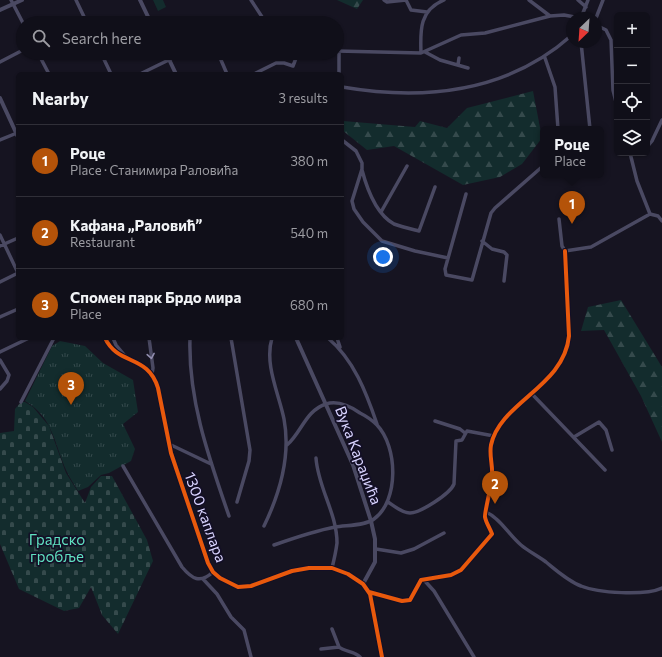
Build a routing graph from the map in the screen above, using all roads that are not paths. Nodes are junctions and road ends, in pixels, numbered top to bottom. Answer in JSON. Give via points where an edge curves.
{"nodes":[{"id":1,"x":22,"y":0,"type":"edge"},
{"id":2,"x":76,"y":0,"type":"edge"},
{"id":3,"x":140,"y":0,"type":"edge"},
{"id":4,"x":251,"y":0,"type":"edge"},
{"id":5,"x":384,"y":0,"type":"edge"},
{"id":6,"x":444,"y":0,"type":"edge"},
{"id":7,"x":530,"y":0,"type":"edge"},
{"id":8,"x":578,"y":0,"type":"edge"},
{"id":9,"x":588,"y":0,"type":"edge"},
{"id":10,"x":603,"y":0,"type":"edge"},
{"id":11,"x":12,"y":2,"type":"edge"},
{"id":12,"x":586,"y":7,"type":"junction"},
{"id":13,"x":0,"y":10,"type":"edge"},
{"id":14,"x":427,"y":12,"type":"junction"},
{"id":15,"x":584,"y":12,"type":"edge"},
{"id":16,"x":598,"y":12,"type":"edge"},
{"id":17,"x":566,"y":15,"type":"edge"},
{"id":18,"x":19,"y":16,"type":"edge"},
{"id":19,"x":84,"y":16,"type":"edge"},
{"id":20,"x":148,"y":16,"type":"edge"},
{"id":21,"x":261,"y":16,"type":"edge"},
{"id":22,"x":550,"y":16,"type":"junction"},
{"id":23,"x":602,"y":28,"type":"edge"},
{"id":24,"x":566,"y":40,"type":"edge"},
{"id":25,"x":582,"y":48,"type":"edge"},
{"id":26,"x":344,"y":51,"type":"edge"},
{"id":27,"x":423,"y":52,"type":"junction"},
{"id":28,"x":16,"y":54,"type":"edge"},
{"id":29,"x":459,"y":58,"type":"dead end"},
{"id":30,"x":545,"y":58,"type":"junction"},
{"id":31,"x":42,"y":60,"type":"edge"},
{"id":32,"x":104,"y":60,"type":"edge"},
{"id":33,"x":169,"y":60,"type":"joint"},
{"id":34,"x":221,"y":60,"type":"edge"},
{"id":35,"x":295,"y":60,"type":"edge"},
{"id":36,"x":338,"y":60,"type":"edge"},
{"id":37,"x":0,"y":62,"type":"edge"},
{"id":38,"x":458,"y":65,"type":"junction"},
{"id":39,"x":468,"y":68,"type":"dead end"},
{"id":40,"x":48,"y":72,"type":"edge"},
{"id":41,"x":110,"y":72,"type":"edge"},
{"id":42,"x":144,"y":72,"type":"edge"},
{"id":43,"x":175,"y":72,"type":"edge"},
{"id":44,"x":227,"y":72,"type":"edge"},
{"id":45,"x":258,"y":72,"type":"edge"},
{"id":46,"x":339,"y":72,"type":"edge"},
{"id":47,"x":344,"y":88,"type":"edge"},
{"id":48,"x":614,"y":96,"type":"edge"},
{"id":49,"x":0,"y":98,"type":"edge"},
{"id":50,"x":662,"y":120,"type":"edge"},
{"id":51,"x":558,"y":126,"type":"edge"},
{"id":52,"x":590,"y":126,"type":"edge"},
{"id":53,"x":16,"y":132,"type":"edge"},
{"id":54,"x":16,"y":134,"type":"edge"},
{"id":55,"x":0,"y":140,"type":"edge"},
{"id":56,"x":344,"y":142,"type":"edge"},
{"id":57,"x":650,"y":143,"type":"edge"},
{"id":58,"x":631,"y":156,"type":"edge"},
{"id":59,"x":407,"y":166,"type":"dead end"},
{"id":60,"x":362,"y":169,"type":"junction"},
{"id":61,"x":540,"y":169,"type":"edge"},
{"id":62,"x":435,"y":187,"type":"dead end"},
{"id":63,"x":466,"y":194,"type":"dead end"},
{"id":64,"x":381,"y":212,"type":"junction"},
{"id":65,"x":650,"y":214,"type":"junction"},
{"id":66,"x":559,"y":219,"type":"dead end"},
{"id":67,"x":662,"y":221,"type":"edge"},
{"id":68,"x":0,"y":235,"type":"edge"},
{"id":69,"x":16,"y":239,"type":"edge"},
{"id":70,"x":482,"y":241,"type":"junction"},
{"id":71,"x":4,"y":244,"type":"junction"},
{"id":72,"x":0,"y":246,"type":"edge"},
{"id":73,"x":565,"y":251,"type":"junction"},
{"id":74,"x":448,"y":258,"type":"junction"},
{"id":75,"x":16,"y":269,"type":"edge"},
{"id":76,"x":16,"y":274,"type":"edge"},
{"id":77,"x":504,"y":281,"type":"dead end"},
{"id":78,"x":0,"y":282,"type":"edge"},
{"id":79,"x":16,"y":310,"type":"edge"},
{"id":80,"x":0,"y":317,"type":"edge"},
{"id":81,"x":25,"y":340,"type":"edge"},
{"id":82,"x":53,"y":340,"type":"edge"},
{"id":83,"x":106,"y":340,"type":"edge"},
{"id":84,"x":114,"y":340,"type":"edge"},
{"id":85,"x":149,"y":340,"type":"edge"},
{"id":86,"x":190,"y":340,"type":"edge"},
{"id":87,"x":231,"y":340,"type":"edge"},
{"id":88,"x":272,"y":340,"type":"edge"},
{"id":89,"x":297,"y":340,"type":"edge"},
{"id":90,"x":330,"y":340,"type":"edge"},
{"id":91,"x":338,"y":340,"type":"edge"},
{"id":92,"x":340,"y":348,"type":"junction"},
{"id":93,"x":0,"y":352,"type":"edge"},
{"id":94,"x":127,"y":358,"type":"junction"},
{"id":95,"x":0,"y":360,"type":"edge"},
{"id":96,"x":152,"y":374,"type":"junction"},
{"id":97,"x":0,"y":389,"type":"edge"},
{"id":98,"x":532,"y":394,"type":"junction"},
{"id":99,"x":22,"y":402,"type":"dead end"},
{"id":100,"x":326,"y":404,"type":"junction"},
{"id":101,"x":434,"y":420,"type":"dead end"},
{"id":102,"x":377,"y":426,"type":"junction"},
{"id":103,"x":465,"y":433,"type":"junction"},
{"id":104,"x":494,"y":436,"type":"junction"},
{"id":105,"x":574,"y":437,"type":"junction"},
{"id":106,"x":168,"y":444,"type":"junction"},
{"id":107,"x":287,"y":445,"type":"junction"},
{"id":108,"x":612,"y":450,"type":"dead end"},
{"id":109,"x":316,"y":458,"type":"dead end"},
{"id":110,"x":211,"y":464,"type":"junction"},
{"id":111,"x":123,"y":466,"type":"dead end"},
{"id":112,"x":605,"y":470,"type":"dead end"},
{"id":113,"x":237,"y":502,"type":"dead end"},
{"id":114,"x":388,"y":502,"type":"junction"},
{"id":115,"x":486,"y":512,"type":"junction"},
{"id":116,"x":229,"y":516,"type":"dead end"},
{"id":117,"x":372,"y":521,"type":"junction"},
{"id":118,"x":264,"y":526,"type":"dead end"},
{"id":119,"x":335,"y":527,"type":"junction"},
{"id":120,"x":444,"y":533,"type":"dead end"},
{"id":121,"x":274,"y":545,"type":"dead end"},
{"id":122,"x":376,"y":549,"type":"junction"},
{"id":123,"x":332,"y":568,"type":"junction"},
{"id":124,"x":213,"y":572,"type":"junction"},
{"id":125,"x":203,"y":579,"type":"junction"},
{"id":126,"x":423,"y":579,"type":"junction"},
{"id":127,"x":363,"y":584,"type":"junction"},
{"id":128,"x":662,"y":588,"type":"edge"},
{"id":129,"x":369,"y":592,"type":"junction"},
{"id":130,"x":332,"y":629,"type":"dead end"},
{"id":131,"x":339,"y":647,"type":"junction"},
{"id":132,"x":322,"y":649,"type":"dead end"},
{"id":133,"x":251,"y":657,"type":"edge"},
{"id":134,"x":360,"y":657,"type":"edge"},
{"id":135,"x":382,"y":657,"type":"edge"},
{"id":136,"x":474,"y":657,"type":"edge"}],
"edges":[{"from":1,"to":11,"type":"street"},
{"from":2,"to":19,"type":"street"},
{"from":3,"to":20,"type":"street"},
{"from":4,"to":21,"type":"street"},
{"from":5,"to":14,"type":"street","via":[[406,0],[411,10]]},
{"from":6,"to":14,"type":"street"},
{"from":7,"to":22,"type":"street"},
{"from":8,"to":12,"type":"street"},
{"from":9,"to":12,"type":"street"},
{"from":10,"to":16,"type":"street"},
{"from":11,"to":13,"type":"street"},
{"from":11,"to":18,"type":"street"},
{"from":12,"to":15,"type":"street"},
{"from":14,"to":27,"type":"street","via":[[421,27]]},
{"from":17,"to":22,"type":"street"},
{"from":22,"to":27,"type":"street","via":[[485,33],[461,35]]},
{"from":23,"to":48,"type":"street","via":[[611,40]]},
{"from":24,"to":30,"type":"street"},
{"from":25,"to":52,"type":"street"},
{"from":26,"to":27,"type":"street"},
{"from":27,"to":38,"type":"street","via":[[436,59]]},
{"from":28,"to":37,"type":"street"},
{"from":29,"to":38,"type":"street"},
{"from":30,"to":47,"type":"street","via":[[497,79],[455,90],[430,93]]},
{"from":30,"to":51,"type":"street","via":[[554,87]]},
{"from":31,"to":40,"type":"street"},
{"from":32,"to":41,"type":"street"},
{"from":33,"to":42,"type":"street"},
{"from":33,"to":43,"type":"street"},
{"from":34,"to":44,"type":"street"},
{"from":35,"to":45,"type":"street","via":[[293,66],[276,63]]},
{"from":36,"to":46,"type":"street"},
{"from":38,"to":39,"type":"street"},
{"from":49,"to":53,"type":"street"},
{"from":50,"to":57,"type":"street"},
{"from":54,"to":55,"type":"street"},
{"from":56,"to":60,"type":"street","via":[[356,151]]},
{"from":58,"to":65,"type":"street"},
{"from":59,"to":64,"type":"street"},
{"from":60,"to":64,"type":"street","via":[[366,184]]},
{"from":60,"to":74,"type":"street","via":[[352,201],[363,222],[382,241]]},
{"from":61,"to":70,"type":"street","via":[[495,208]]},
{"from":62,"to":64,"type":"street","via":[[419,231],[394,224]]},
{"from":63,"to":74,"type":"street"},
{"from":65,"to":67,"type":"street","via":[[658,216]]},
{"from":65,"to":73,"type":"street","via":[[591,247]]},
{"from":66,"to":73,"type":"street","via":[[562,246]]},
{"from":68,"to":71,"type":"street"},
{"from":69,"to":71,"type":"street"},
{"from":70,"to":74,"type":"street","via":[[472,280],[446,275]]},
{"from":70,"to":77,"type":"street","via":[[492,249],[507,255]]},
{"from":71,"to":72,"type":"street"},
{"from":71,"to":75,"type":"street"},
{"from":73,"to":98,"type":"street","via":[[568,350],[550,376]]},
{"from":76,"to":78,"type":"street"},
{"from":79,"to":80,"type":"street"},
{"from":81,"to":93,"type":"street"},
{"from":82,"to":99,"type":"street"},
{"from":83,"to":94,"type":"street","via":[[114,351]]},
{"from":84,"to":94,"type":"street"},
{"from":85,"to":96,"type":"street","one_way":true},
{"from":86,"to":110,"type":"street","via":[[194,392],[202,437]]},
{"from":87,"to":113,"type":"street","via":[[250,450]]},
{"from":88,"to":107,"type":"street","via":[[270,363],[284,420]]},
{"from":89,"to":100,"type":"street","name":"Вука Караџића"},
{"from":90,"to":92,"type":"street"},
{"from":91,"to":92,"type":"street"},
{"from":92,"to":102,"type":"street","via":[[359,378]]},
{"from":94,"to":96,"type":"street","via":[[145,366]]},
{"from":95,"to":97,"type":"street","via":[[9,375],[7,382]]},
{"from":96,"to":106,"type":"street","name":"1300 каплара","via":[[158,388]]},
{"from":98,"to":104,"type":"street","via":[[509,415]]},
{"from":98,"to":105,"type":"street"},
{"from":100,"to":102,"type":"street","via":[[348,405]]},
{"from":100,"to":107,"type":"street","via":[[305,419]]},
{"from":100,"to":117,"type":"street","name":"Вука Караџића","via":[[353,465]]},
{"from":101,"to":103,"type":"street"},
{"from":102,"to":114,"type":"street","via":[[392,458],[393,483]]},
{"from":103,"to":104,"type":"street","via":[[471,431]]},
{"from":103,"to":114,"type":"street","via":[[462,440],[456,441],[452,489],[414,513],[403,512]]},
{"from":104,"to":115,"type":"street","via":[[490,456],[492,475]]},
{"from":105,"to":108,"type":"street","via":[[599,422],[606,430]]},
{"from":105,"to":112,"type":"street"},
{"from":106,"to":110,"type":"street"},
{"from":106,"to":124,"type":"street","name":"1300 каплара"},
{"from":107,"to":118,"type":"street","via":[[280,486]]},
{"from":109,"to":119,"type":"street","via":[[317,470]]},
{"from":110,"to":116,"type":"street"},
{"from":111,"to":125,"type":"street","name":"1300 каплара","via":[[177,561],[191,575]]},
{"from":114,"to":117,"type":"street"},
{"from":115,"to":126,"type":"street","via":[[484,516],[492,534],[465,567],[451,575]]},
{"from":115,"to":128,"type":"street","via":[[496,518],[521,545],[581,586],[594,590],[629,593]]},
{"from":117,"to":119,"type":"street"},
{"from":117,"to":122,"type":"street","name":"Вука Караџића"},
{"from":119,"to":121,"type":"street"},
{"from":119,"to":123,"type":"street","via":[[337,545]]},
{"from":120,"to":122,"type":"street","via":[[401,553]]},
{"from":122,"to":127,"type":"street","name":"Вука Караџића","via":[[374,566]]},
{"from":123,"to":124,"type":"street","name":"1300 каплара","via":[[301,569],[243,587],[228,583]]},
{"from":123,"to":127,"type":"street","name":"1300 каплара"},
{"from":124,"to":125,"type":"street"},
{"from":125,"to":133,"type":"street","name":"1300 каплара","via":[[244,630]]},
{"from":126,"to":129,"type":"street","via":[[412,598],[407,601]]},
{"from":126,"to":136,"type":"street","via":[[434,591]]},
{"from":127,"to":129,"type":"street","name":"1300 каплара"},
{"from":129,"to":135,"type":"street"},
{"from":130,"to":131,"type":"street"},
{"from":131,"to":132,"type":"street"},
{"from":131,"to":134,"type":"street"}]}
